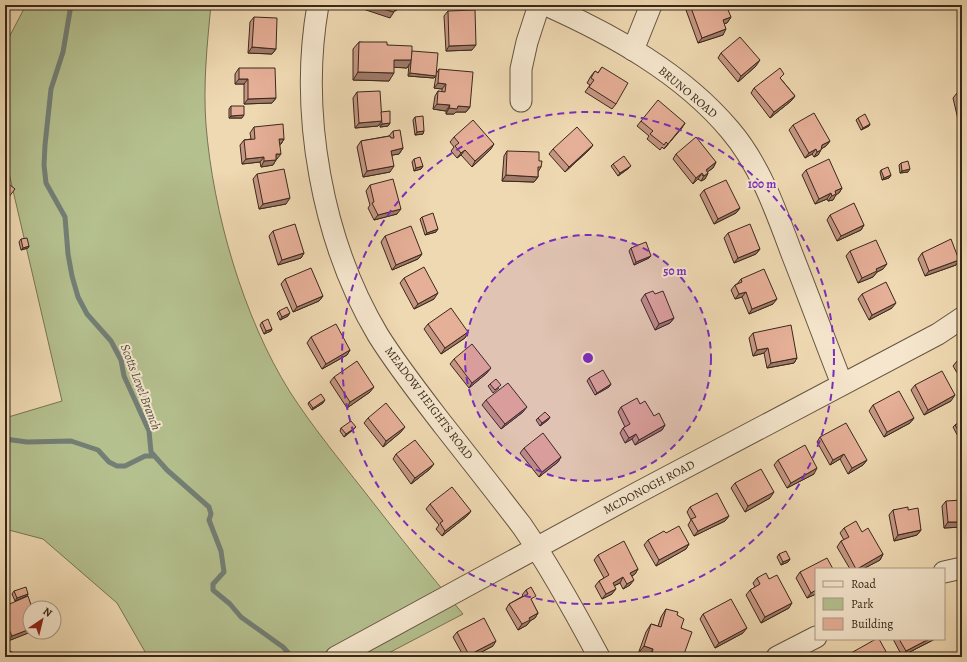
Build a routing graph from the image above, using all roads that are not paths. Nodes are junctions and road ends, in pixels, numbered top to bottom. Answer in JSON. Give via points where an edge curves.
{"nodes":[{"id":1,"x":318,"y":5,"type":"edge"},
{"id":2,"x":539,"y":5,"type":"edge"},
{"id":3,"x":546,"y":5,"type":"edge"},
{"id":4,"x":651,"y":5,"type":"edge"},
{"id":5,"x":633,"y":50,"type":"junction"},
{"id":6,"x":521,"y":100,"type":"dead end"},
{"id":7,"x":962,"y":318,"type":"edge"},
{"id":8,"x":842,"y":384,"type":"junction"},
{"id":9,"x":537,"y":548,"type":"junction"},
{"id":10,"x":962,"y":568,"type":"edge"},
{"id":11,"x":945,"y":572,"type":"edge"},
{"id":12,"x":815,"y":637,"type":"edge"},
{"id":13,"x":336,"y":657,"type":"edge"},
{"id":14,"x":599,"y":657,"type":"edge"},
{"id":15,"x":777,"y":657,"type":"edge"}],
"edges":[{"from":1,"to":9,"type":"street","name":"MEADOW HEIGHTS ROAD","via":[[312,64],[313,123],[319,175],[337,246],[378,335],[413,386]]},
{"from":2,"to":6,"type":"street","via":[[521,69]]},
{"from":3,"to":5,"type":"street","name":"BRUNO ROAD","via":[[594,27]]},
{"from":4,"to":5,"type":"street"},
{"from":5,"to":8,"type":"street","name":"BRUNO ROAD","via":[[678,81],[706,105],[731,130],[752,161],[770,196]]},
{"from":7,"to":8,"type":"street","name":"MCDONOGH ROAD","via":[[938,334]]},
{"from":8,"to":9,"type":"street","name":"MCDONOGH ROAD"},
{"from":9,"to":13,"type":"street","name":"MCDONOGH ROAD"},
{"from":9,"to":14,"type":"street","name":"MEADOW HEIGHTS ROAD"},
{"from":10,"to":11,"type":"street"},
{"from":12,"to":15,"type":"street"}]}
